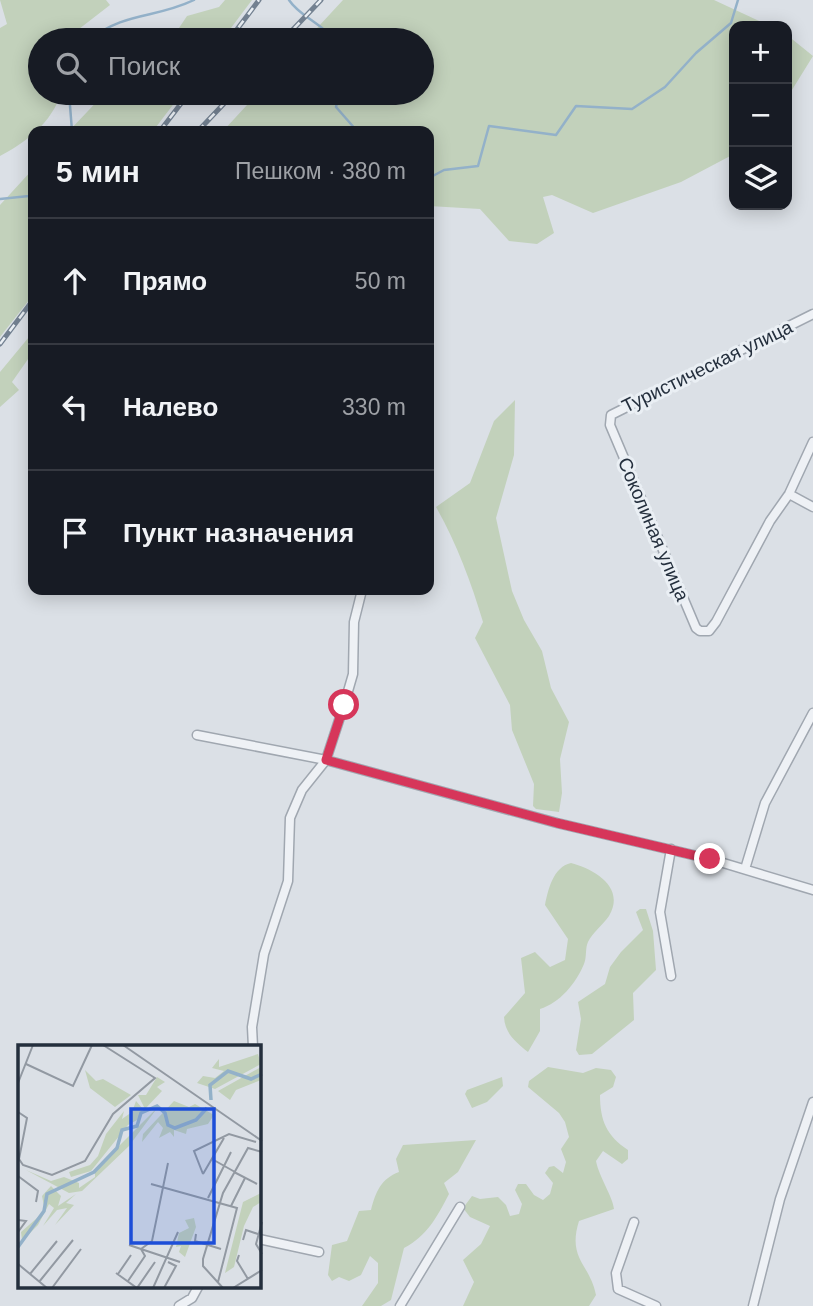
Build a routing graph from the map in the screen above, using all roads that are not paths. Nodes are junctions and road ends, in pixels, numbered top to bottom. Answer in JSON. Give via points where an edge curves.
{"nodes":[{"id":1,"x":813,"y":314,"type":"edge"},
{"id":2,"x":610,"y":425,"type":"joint"},
{"id":3,"x":813,"y":442,"type":"edge"},
{"id":4,"x":789,"y":494,"type":"junction"},
{"id":5,"x":813,"y":508,"type":"edge"},
{"id":6,"x":361,"y":595,"type":"edge"},
{"id":7,"x":813,"y":715,"type":"edge"},
{"id":8,"x":197,"y":736,"type":"dead end"},
{"id":9,"x":326,"y":760,"type":"junction"},
{"id":10,"x":671,"y":849,"type":"junction"},
{"id":11,"x":746,"y":869,"type":"junction"},
{"id":12,"x":813,"y":890,"type":"edge"},
{"id":13,"x":671,"y":975,"type":"dead end"},
{"id":14,"x":253,"y":1045,"type":"edge"},
{"id":15,"x":813,"y":1102,"type":"edge"},
{"id":16,"x":460,"y":1207,"type":"dead end"},
{"id":17,"x":634,"y":1223,"type":"dead end"},
{"id":18,"x":261,"y":1239,"type":"edge"},
{"id":19,"x":319,"y":1252,"type":"dead end"},
{"id":20,"x":197,"y":1288,"type":"edge"},
{"id":21,"x":179,"y":1306,"type":"edge"},
{"id":22,"x":400,"y":1306,"type":"edge"},
{"id":23,"x":656,"y":1306,"type":"edge"},
{"id":24,"x":753,"y":1306,"type":"edge"}],
"edges":[{"from":1,"to":2,"type":"street","name":"Туристическая улица","via":[[621,408],[611,415]]},
{"from":2,"to":4,"type":"street","name":"Соколиная улица","via":[[700,631],[709,631],[716,622]]},
{"from":3,"to":4,"type":"street"},
{"from":4,"to":5,"type":"street"},
{"from":6,"to":9,"type":"street","via":[[354,622],[353,674]]},
{"from":7,"to":11,"type":"street","via":[[765,803]]},
{"from":8,"to":9,"type":"street"},
{"from":9,"to":10,"type":"street"},
{"from":9,"to":14,"type":"street","via":[[302,790],[290,818],[288,881],[264,954]]},
{"from":10,"to":11,"type":"street"},
{"from":10,"to":13,"type":"street","via":[[660,912]]},
{"from":11,"to":12,"type":"street"},
{"from":15,"to":24,"type":"street","via":[[780,1199]]},
{"from":16,"to":22,"type":"street"},
{"from":17,"to":23,"type":"street","via":[[616,1273],[618,1289]]},
{"from":18,"to":19,"type":"street"},
{"from":20,"to":21,"type":"street"}]}
